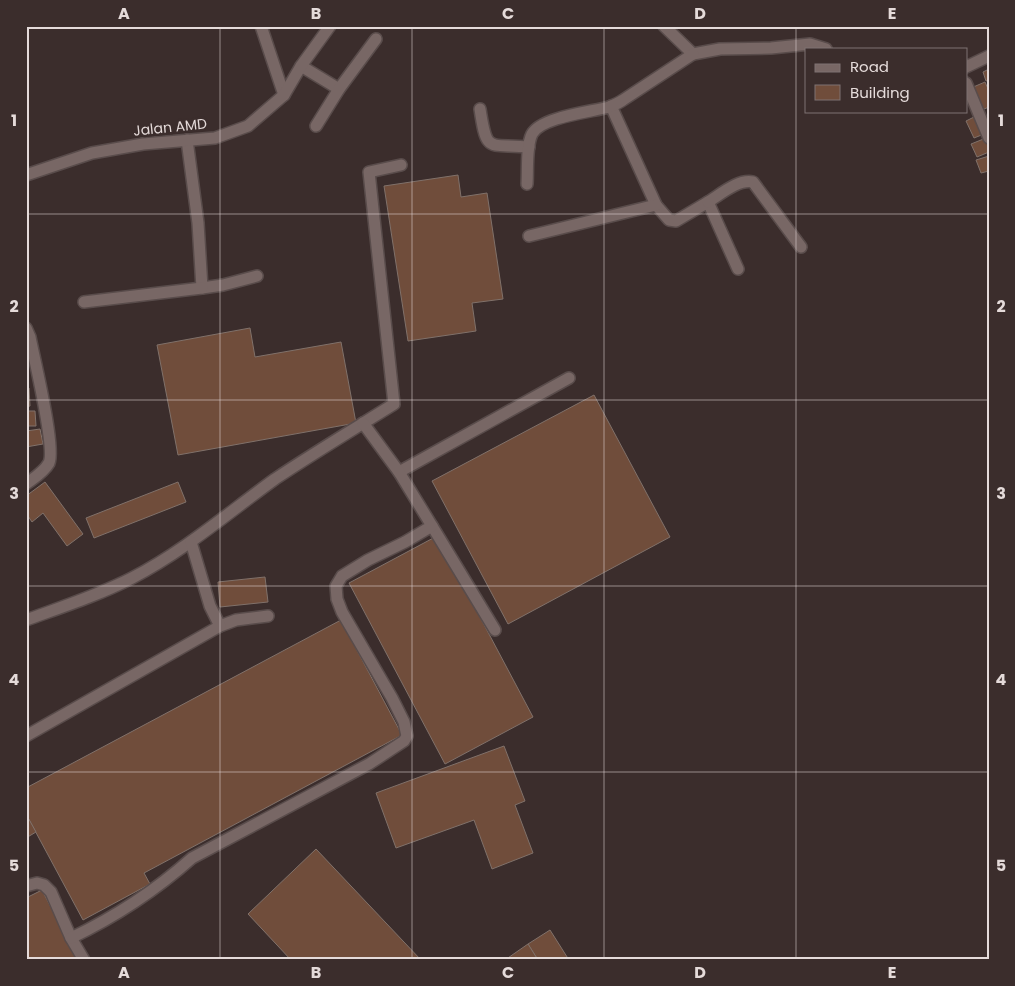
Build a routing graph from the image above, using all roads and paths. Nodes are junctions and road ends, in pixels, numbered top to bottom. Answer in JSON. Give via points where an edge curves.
{"nodes":[{"id":1,"x":261,"y":26,"type":"edge"},
{"id":2,"x":330,"y":26,"type":"edge"},
{"id":3,"x":664,"y":26,"type":"edge"},
{"id":4,"x":376,"y":39,"type":"dead end"},
{"id":5,"x":823,"y":48,"type":"edge"},
{"id":6,"x":693,"y":54,"type":"junction"},
{"id":7,"x":989,"y":56,"type":"edge"},
{"id":8,"x":968,"y":65,"type":"edge"},
{"id":9,"x":301,"y":66,"type":"junction"},
{"id":10,"x":968,"y":88,"type":"edge"},
{"id":11,"x":339,"y":89,"type":"junction"},
{"id":12,"x":284,"y":94,"type":"junction"},
{"id":13,"x":611,"y":106,"type":"junction"},
{"id":14,"x":480,"y":109,"type":"dead end"},
{"id":15,"x":316,"y":126,"type":"dead end"},
{"id":16,"x":989,"y":138,"type":"edge"},
{"id":17,"x":187,"y":140,"type":"junction"},
{"id":18,"x":529,"y":147,"type":"junction"},
{"id":19,"x":401,"y":165,"type":"dead end"},
{"id":20,"x":26,"y":175,"type":"edge"},
{"id":21,"x":527,"y":184,"type":"dead end"},
{"id":22,"x":708,"y":202,"type":"junction"},
{"id":23,"x":656,"y":206,"type":"junction"},
{"id":24,"x":530,"y":236,"type":"dead end"},
{"id":25,"x":801,"y":247,"type":"dead end"},
{"id":26,"x":738,"y":268,"type":"dead end"},
{"id":27,"x":257,"y":276,"type":"dead end"},
{"id":28,"x":202,"y":288,"type":"junction"},
{"id":29,"x":84,"y":302,"type":"dead end"},
{"id":30,"x":26,"y":328,"type":"edge"},
{"id":31,"x":569,"y":378,"type":"dead end"},
{"id":32,"x":363,"y":423,"type":"junction"},
{"id":33,"x":399,"y":472,"type":"junction"},
{"id":34,"x":26,"y":484,"type":"edge"},
{"id":35,"x":432,"y":526,"type":"junction"},
{"id":36,"x":191,"y":542,"type":"junction"},
{"id":37,"x":268,"y":616,"type":"dead end"},
{"id":38,"x":26,"y":620,"type":"edge"},
{"id":39,"x":220,"y":626,"type":"junction"},
{"id":40,"x":495,"y":630,"type":"dead end"},
{"id":41,"x":26,"y":736,"type":"edge"},
{"id":42,"x":26,"y":886,"type":"edge"},
{"id":43,"x":72,"y":938,"type":"junction"},
{"id":44,"x":84,"y":960,"type":"edge"}],
"edges":[{"from":1,"to":12,"type":"street"},
{"from":2,"to":9,"type":"street","name":"Jalan AMD"},
{"from":3,"to":6,"type":"street"},
{"from":4,"to":11,"type":"street"},
{"from":5,"to":6,"type":"street","via":[[810,44],[720,49]]},
{"from":6,"to":13,"type":"street"},
{"from":7,"to":8,"type":"street"},
{"from":9,"to":11,"type":"street"},
{"from":9,"to":12,"type":"street","name":"Jalan AMD"},
{"from":10,"to":16,"type":"street"},
{"from":11,"to":15,"type":"street"},
{"from":12,"to":17,"type":"street","name":"Jalan AMD","via":[[248,126],[215,138]]},
{"from":13,"to":18,"type":"street","via":[[541,126],[532,133]]},
{"from":13,"to":23,"type":"street"},
{"from":14,"to":18,"type":"street","via":[[486,140],[493,146]]},
{"from":17,"to":20,"type":"street","name":"Jalan AMD","via":[[92,152]]},
{"from":17,"to":28,"type":"street","via":[[198,223]]},
{"from":18,"to":21,"type":"street"},
{"from":19,"to":32,"type":"street","via":[[369,172],[394,404]]},
{"from":22,"to":23,"type":"street","via":[[676,221],[669,220]]},
{"from":22,"to":25,"type":"street","via":[[739,184],[753,182]]},
{"from":22,"to":26,"type":"street"},
{"from":23,"to":24,"type":"street"},
{"from":27,"to":28,"type":"street"},
{"from":28,"to":29,"type":"street"},
{"from":30,"to":34,"type":"street","via":[[50,441],[50,461],[38,476]]},
{"from":31,"to":33,"type":"street"},
{"from":32,"to":33,"type":"street"},
{"from":32,"to":36,"type":"street","via":[[276,479]]},
{"from":33,"to":35,"type":"street"},
{"from":35,"to":40,"type":"street"},
{"from":35,"to":43,"type":"street","via":[[342,576],[336,586],[342,612],[404,722],[407,736],[404,742],[192,858],[147,894]]},
{"from":36,"to":38,"type":"street","via":[[130,579]]},
{"from":36,"to":39,"type":"street","via":[[207,598]]},
{"from":37,"to":39,"type":"street","via":[[236,620]]},
{"from":39,"to":41,"type":"street"},
{"from":42,"to":43,"type":"street","via":[[37,883],[51,892]]},
{"from":43,"to":44,"type":"street"}]}
